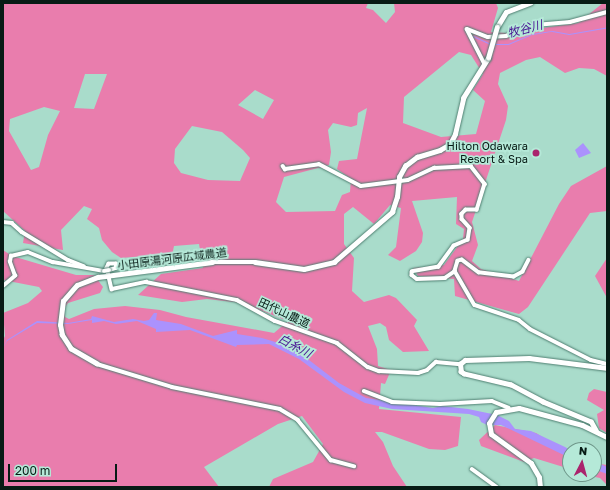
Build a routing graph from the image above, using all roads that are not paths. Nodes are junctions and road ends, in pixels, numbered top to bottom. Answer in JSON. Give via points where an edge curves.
{"nodes":[{"id":1,"x":530,"y":3,"type":"edge"},
{"id":2,"x":607,"y":12,"type":"edge"},
{"id":3,"x":485,"y":64,"type":"junction"},
{"id":4,"x":283,"y":166,"type":"dead end"},
{"id":5,"x":398,"y":182,"type":"junction"},
{"id":6,"x":3,"y":222,"type":"edge"},
{"id":7,"x":529,"y":260,"type":"dead end"},
{"id":8,"x":90,"y":270,"type":"junction"},
{"id":9,"x":455,"y":271,"type":"junction"},
{"id":10,"x":108,"y":276,"type":"junction"},
{"id":11,"x":3,"y":286,"type":"edge"},
{"id":12,"x":97,"y":364,"type":"joint"},
{"id":13,"x":460,"y":364,"type":"junction"},
{"id":14,"x":607,"y":364,"type":"edge"},
{"id":15,"x":607,"y":368,"type":"edge"},
{"id":16,"x":364,"y":391,"type":"dead end"},
{"id":17,"x":510,"y":408,"type":"junction"},
{"id":18,"x":596,"y":431,"type":"junction"},
{"id":19,"x":607,"y":437,"type":"edge"},
{"id":20,"x":354,"y":466,"type":"dead end"},
{"id":21,"x":472,"y":469,"type":"dead end"},
{"id":22,"x":497,"y":487,"type":"edge"},
{"id":23,"x":540,"y":487,"type":"edge"}],
"edges":[{"from":1,"to":3,"type":"street","name":"小田原湯河原広域農道","bridge":true,"via":[[506,12],[497,27]]},
{"from":2,"to":3,"type":"street","via":[[570,22],[535,25],[506,36],[488,38],[467,29]]},
{"from":3,"to":5,"type":"street","name":"小田原湯河原広域農道","via":[[464,98],[457,128],[450,144],[410,161],[402,170]]},
{"from":4,"to":5,"type":"street","via":[[285,169],[319,164],[357,185]]},
{"from":5,"to":9,"type":"street","via":[[429,169],[459,165],[471,166],[484,180],[484,190],[478,208],[462,214],[462,219],[470,228],[466,242],[454,246],[440,267],[412,274],[417,279],[445,278]]},
{"from":5,"to":10,"type":"street","name":"小田原湯河原広域農道","via":[[396,205],[389,215],[346,253],[324,266],[304,269],[261,262],[229,261]]},
{"from":6,"to":8,"type":"street","via":[[12,223],[68,260]]},
{"from":7,"to":9,"type":"street","via":[[523,272],[514,277],[479,273],[462,260],[458,261]]},
{"from":8,"to":10,"type":"street","bridge":true,"via":[[104,271],[109,270],[116,268],[116,264],[111,263],[107,266]]},
{"from":8,"to":11,"type":"street","via":[[44,259],[28,252],[11,256],[10,262],[15,276]]},
{"from":9,"to":14,"type":"street","via":[[475,305],[519,320],[530,329],[591,360]]},
{"from":10,"to":12,"type":"street","name":"小田原湯河原広域農道","via":[[87,280],[67,295],[60,313],[62,335],[71,349]]},
{"from":10,"to":13,"type":"street","name":"田代山農道","via":[[110,287],[115,290],[146,282],[237,300],[276,321],[336,343],[368,367],[379,371],[418,373],[427,370],[436,362]]},
{"from":12,"to":20,"type":"street","name":"小田原湯河原広域農道","via":[[159,384],[280,409],[298,420],[331,460]]},
{"from":13,"to":15,"type":"street","via":[[465,360],[528,358]]},
{"from":13,"to":18,"type":"street","via":[[461,372],[464,374],[511,385],[591,422]]},
{"from":16,"to":17,"type":"street","via":[[392,402],[440,404],[492,401]]},
{"from":17,"to":18,"type":"main road","via":[[526,410]]},
{"from":17,"to":23,"type":"main road","via":[[496,412],[491,417],[489,426],[495,438],[531,463],[539,477]]},
{"from":18,"to":19,"type":"main road"},
{"from":21,"to":22,"type":"street"}]}
